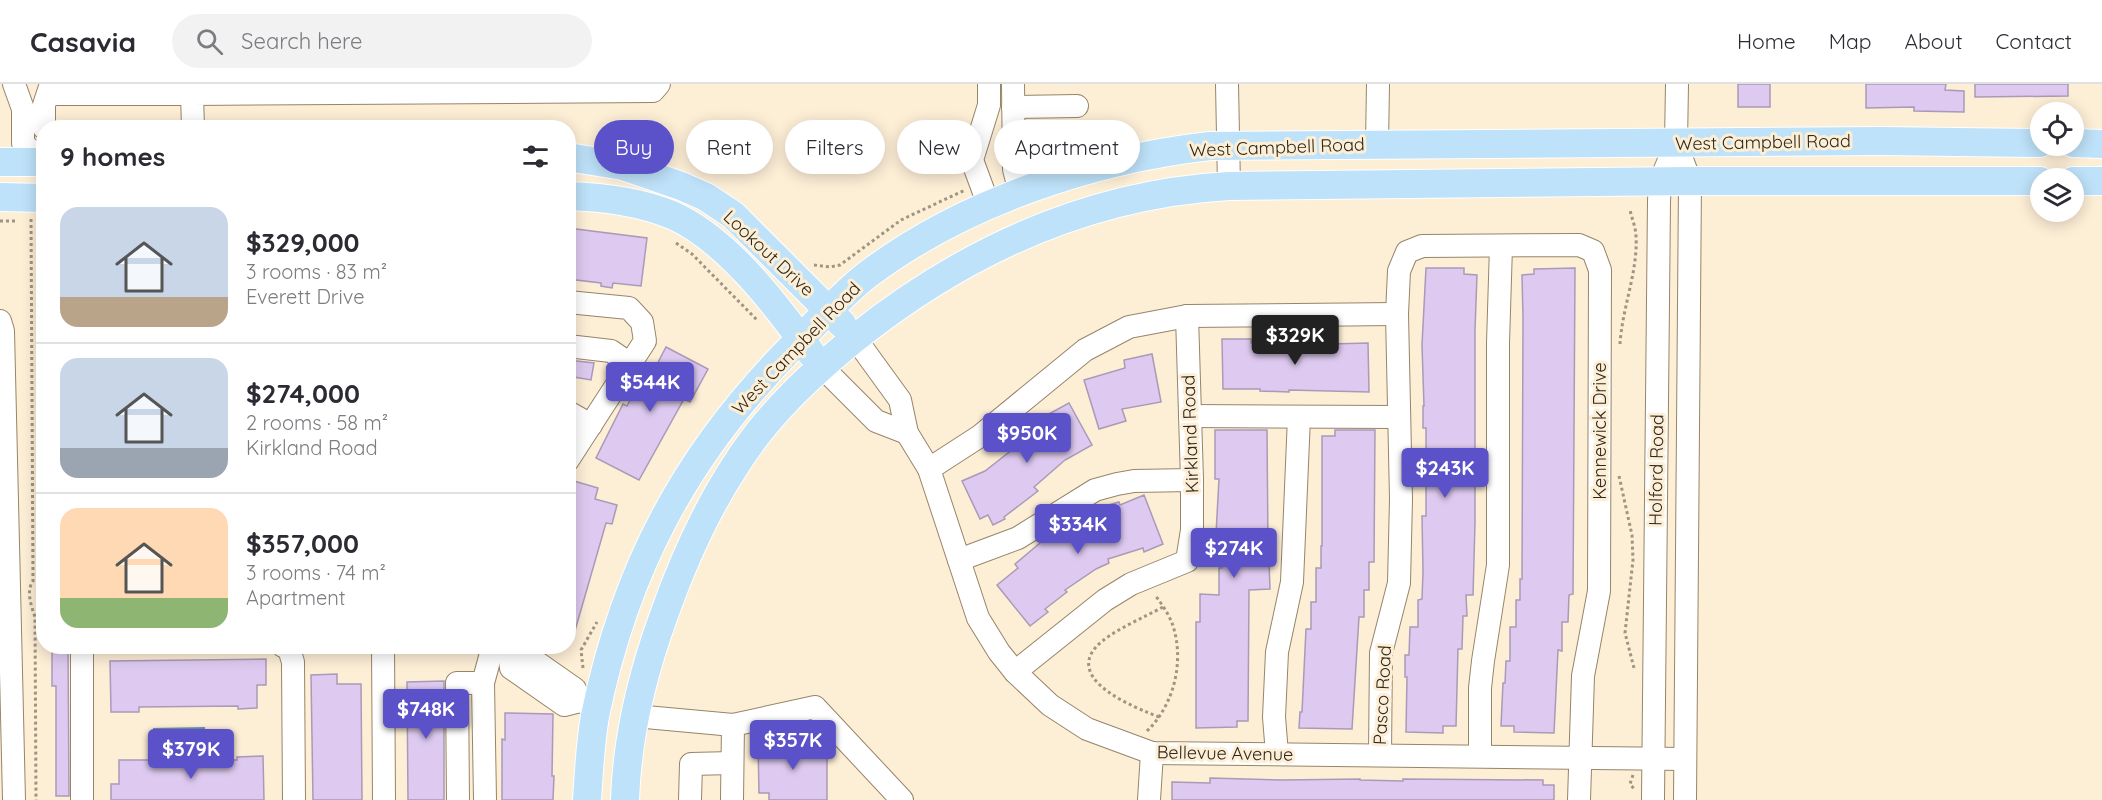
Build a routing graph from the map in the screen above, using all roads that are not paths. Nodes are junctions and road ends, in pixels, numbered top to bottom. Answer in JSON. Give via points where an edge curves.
{"nodes":[{"id":1,"x":14,"y":84,"type":"edge"},
{"id":2,"x":659,"y":84,"type":"edge"},
{"id":3,"x":989,"y":84,"type":"edge"},
{"id":4,"x":1013,"y":84,"type":"edge"},
{"id":5,"x":1227,"y":84,"type":"edge"},
{"id":6,"x":1378,"y":84,"type":"edge"},
{"id":7,"x":1677,"y":84,"type":"edge"},
{"id":8,"x":328,"y":88,"type":"edge"},
{"id":9,"x":50,"y":89,"type":"edge"},
{"id":10,"x":192,"y":94,"type":"junction"},
{"id":11,"x":1077,"y":106,"type":"dead end"},
{"id":12,"x":1013,"y":107,"type":"junction"},
{"id":13,"x":44,"y":120,"type":"edge"},
{"id":14,"x":193,"y":120,"type":"edge"},
{"id":15,"x":1676,"y":143,"type":"junction"},
{"id":16,"x":2030,"y":143,"type":"edge"},
{"id":17,"x":2084,"y":143,"type":"edge"},
{"id":18,"x":1377,"y":144,"type":"junction"},
{"id":19,"x":2102,"y":144,"type":"edge"},
{"id":20,"x":1229,"y":146,"type":"junction"},
{"id":21,"x":36,"y":153,"type":"edge"},
{"id":22,"x":36,"y":155,"type":"edge"},
{"id":23,"x":576,"y":158,"type":"edge"},
{"id":24,"x":0,"y":162,"type":"edge"},
{"id":25,"x":1690,"y":181,"type":"junction"},
{"id":26,"x":2030,"y":181,"type":"edge"},
{"id":27,"x":2084,"y":181,"type":"edge"},
{"id":28,"x":2102,"y":181,"type":"edge"},
{"id":29,"x":1660,"y":182,"type":"junction"},
{"id":30,"x":1229,"y":186,"type":"junction"},
{"id":31,"x":1020,"y":193,"type":"junction"},
{"id":32,"x":576,"y":196,"type":"edge"},
{"id":33,"x":0,"y":197,"type":"edge"},
{"id":34,"x":36,"y":204,"type":"edge"},
{"id":35,"x":989,"y":206,"type":"junction"},
{"id":36,"x":1501,"y":246,"type":"junction"},
{"id":37,"x":1407,"y":252,"type":"joint"},
{"id":38,"x":804,"y":272,"type":"junction"},
{"id":39,"x":866,"y":276,"type":"junction"},
{"id":40,"x":576,"y":303,"type":"edge"},
{"id":41,"x":829,"y":310,"type":"junction"},
{"id":42,"x":1397,"y":314,"type":"junction"},
{"id":43,"x":1186,"y":316,"type":"junction"},
{"id":44,"x":0,"y":321,"type":"edge"},
{"id":45,"x":855,"y":338,"type":"junction"},
{"id":46,"x":801,"y":339,"type":"junction"},
{"id":47,"x":576,"y":347,"type":"edge"},
{"id":48,"x":630,"y":364,"type":"junction"},
{"id":49,"x":821,"y":366,"type":"junction"},
{"id":50,"x":1190,"y":416,"type":"junction"},
{"id":51,"x":576,"y":417,"type":"edge"},
{"id":52,"x":1299,"y":417,"type":"junction"},
{"id":53,"x":1399,"y":417,"type":"junction"},
{"id":54,"x":591,"y":425,"type":"junction"},
{"id":55,"x":907,"y":433,"type":"junction"},
{"id":56,"x":576,"y":448,"type":"edge"},
{"id":57,"x":929,"y":469,"type":"junction"},
{"id":58,"x":1192,"y":480,"type":"junction"},
{"id":59,"x":959,"y":560,"type":"junction"},
{"id":60,"x":82,"y":654,"type":"edge"},
{"id":61,"x":290,"y":654,"type":"edge"},
{"id":62,"x":383,"y":654,"type":"edge"},
{"id":63,"x":497,"y":654,"type":"edge"},
{"id":64,"x":525,"y":654,"type":"edge"},
{"id":65,"x":1015,"y":672,"type":"junction"},
{"id":66,"x":483,"y":683,"type":"junction"},
{"id":67,"x":589,"y":705,"type":"junction"},
{"id":68,"x":635,"y":716,"type":"junction"},
{"id":69,"x":733,"y":725,"type":"junction"},
{"id":70,"x":1148,"y":743,"type":"junction"},
{"id":71,"x":1277,"y":754,"type":"junction"},
{"id":72,"x":1380,"y":754,"type":"junction"},
{"id":73,"x":1480,"y":755,"type":"junction"},
{"id":74,"x":1580,"y":757,"type":"junction"},
{"id":75,"x":1653,"y":759,"type":"junction"},
{"id":76,"x":1685,"y":759,"type":"junction"},
{"id":77,"x":732,"y":763,"type":"junction"},
{"id":78,"x":14,"y":800,"type":"edge"},
{"id":79,"x":82,"y":800,"type":"edge"},
{"id":80,"x":294,"y":800,"type":"edge"},
{"id":81,"x":384,"y":800,"type":"edge"},
{"id":82,"x":458,"y":800,"type":"edge"},
{"id":83,"x":485,"y":800,"type":"edge"},
{"id":84,"x":587,"y":800,"type":"edge"},
{"id":85,"x":625,"y":800,"type":"edge"},
{"id":86,"x":690,"y":800,"type":"edge"},
{"id":87,"x":732,"y":800,"type":"edge"},
{"id":88,"x":902,"y":800,"type":"edge"},
{"id":89,"x":1149,"y":800,"type":"edge"},
{"id":90,"x":1579,"y":800,"type":"edge"},
{"id":91,"x":1653,"y":800,"type":"edge"},
{"id":92,"x":1685,"y":800,"type":"edge"}],
"edges":[{"from":1,"to":21,"type":"street","via":[[23,109],[23,143]]},
{"from":2,"to":8,"type":"street","via":[[653,91]]},
{"from":3,"to":35,"type":"street","via":[[989,105],[972,160]]},
{"from":4,"to":12,"type":"street"},
{"from":5,"to":20,"type":"street"},
{"from":6,"to":18,"type":"street"},
{"from":7,"to":15,"type":"street","name":"Holford Road"},
{"from":8,"to":10,"type":"street"},
{"from":9,"to":10,"type":"street"},
{"from":9,"to":13,"type":"street"},
{"from":10,"to":14,"type":"street"},
{"from":11,"to":12,"type":"street"},
{"from":12,"to":31,"type":"street","via":[[1014,169]]},
{"from":15,"to":16,"type":"main road","name":"West Campbell Road"},
{"from":15,"to":18,"type":"main road","name":"West Campbell Road"},
{"from":15,"to":25,"type":"street","name":"Holford Road"},
{"from":15,"to":29,"type":"street","name":"Holford Road"},
{"from":17,"to":19,"type":"main road"},
{"from":18,"to":20,"type":"main road","name":"West Campbell Road"},
{"from":20,"to":30,"type":"street"},
{"from":20,"to":31,"type":"main road","name":"West Campbell Road","via":[[1135,158],[1095,167]]},
{"from":22,"to":24,"type":"main road"},
{"from":23,"to":38,"type":"main road","name":"Lookout Drive","via":[[623,166],[706,197]]},
{"from":25,"to":26,"type":"main road","name":"West Campbell Road"},
{"from":25,"to":29,"type":"main road","name":"West Campbell Road"},
{"from":25,"to":76,"type":"street","name":"Holford Road"},
{"from":27,"to":28,"type":"main road"},
{"from":29,"to":30,"type":"main road","name":"West Campbell Road"},
{"from":29,"to":75,"type":"street","name":"Holford Road"},
{"from":30,"to":45,"type":"main road","name":"West Campbell Road","via":[[1128,200],[1023,234],[956,268]]},
{"from":31,"to":35,"type":"main road","name":"West Campbell Road"},
{"from":32,"to":46,"type":"main road","name":"Lookout Drive","via":[[647,207],[691,225],[757,284]]},
{"from":33,"to":34,"type":"main road"},
{"from":35,"to":39,"type":"main road","name":"West Campbell Road","via":[[925,237]]},
{"from":36,"to":37,"type":"street","name":"Kennewick Drive","via":[[1422,246]]},
{"from":36,"to":73,"type":"street","via":[[1498,565],[1481,679]]},
{"from":36,"to":74,"type":"street","name":"Kennewick Drive","via":[[1580,245],[1593,251],[1600,270],[1599,591],[1583,676]]},
{"from":37,"to":42,"type":"street","name":"Pasco Road","via":[[1399,271]]},
{"from":38,"to":39,"type":"main road","via":[[828,283]]},
{"from":38,"to":41,"type":"main road","name":"Lookout Drive"},
{"from":39,"to":41,"type":"main road","name":"West Campbell Road"},
{"from":40,"to":48,"type":"street","via":[[629,308],[642,322],[645,341]]},
{"from":41,"to":45,"type":"main road","name":"Lookout Drive"},
{"from":41,"to":46,"type":"main road","name":"West Campbell Road"},
{"from":42,"to":43,"type":"street"},
{"from":42,"to":53,"type":"street","name":"Pasco Road"},
{"from":43,"to":50,"type":"street","name":"Kirkland Road"},
{"from":43,"to":57,"type":"street","via":[[1129,327],[1085,350],[980,436]]},
{"from":44,"to":78,"type":"street"},
{"from":45,"to":49,"type":"main road","name":"West Campbell Road"},
{"from":45,"to":55,"type":"street","name":"Bellevue Avenue","via":[[900,400]]},
{"from":46,"to":49,"type":"main road","name":"Lookout Drive"},
{"from":46,"to":67,"type":"main road","name":"West Campbell Road","via":[[720,428],[668,509],[650,544]]},
{"from":47,"to":48,"type":"street","via":[[611,351]]},
{"from":48,"to":54,"type":"street"},
{"from":49,"to":55,"type":"street","via":[[876,421]]},
{"from":49,"to":68,"type":"main road","name":"West Campbell Road","via":[[756,437],[718,495],[670,599],[649,657]]},
{"from":50,"to":52,"type":"street"},
{"from":50,"to":58,"type":"street","name":"Kirkland Road"},
{"from":51,"to":54,"type":"street"},
{"from":52,"to":53,"type":"street"},
{"from":52,"to":71,"type":"street","via":[[1292,582],[1277,652]]},
{"from":53,"to":72,"type":"street","name":"Pasco Road","via":[[1399,583],[1381,653]]},
{"from":54,"to":56,"type":"street"},
{"from":55,"to":57,"type":"street","name":"Bellevue Avenue"},
{"from":57,"to":59,"type":"street","name":"Bellevue Avenue"},
{"from":58,"to":59,"type":"street","via":[[1134,481],[1095,490],[1018,538]]},
{"from":58,"to":65,"type":"street","name":"Kirkland Road","via":[[1192,530],[1187,561],[1131,584],[1105,600]]},
{"from":59,"to":65,"type":"street","name":"Bellevue Avenue","via":[[978,618]]},
{"from":60,"to":79,"type":"street"},
{"from":61,"to":80,"type":"street"},
{"from":62,"to":81,"type":"street"},
{"from":63,"to":66,"type":"street"},
{"from":64,"to":67,"type":"street","via":[[552,685],[575,689]]},
{"from":65,"to":70,"type":"street","name":"Bellevue Avenue","via":[[1050,705],[1087,729]]},
{"from":66,"to":82,"type":"street","via":[[457,683]]},
{"from":66,"to":83,"type":"street"},
{"from":67,"to":68,"type":"main road"},
{"from":67,"to":84,"type":"main road","name":"West Campbell Road"},
{"from":68,"to":69,"type":"street"},
{"from":68,"to":85,"type":"main road","name":"West Campbell Road"},
{"from":69,"to":77,"type":"street"},
{"from":69,"to":88,"type":"street","via":[[815,707]]},
{"from":70,"to":71,"type":"street","name":"Bellevue Avenue"},
{"from":70,"to":89,"type":"street"},
{"from":71,"to":72,"type":"street","name":"Bellevue Avenue"},
{"from":72,"to":73,"type":"street","name":"Bellevue Avenue"},
{"from":73,"to":74,"type":"street","name":"Bellevue Avenue"},
{"from":74,"to":75,"type":"street","name":"Bellevue Avenue"},
{"from":74,"to":90,"type":"street","name":"Kennewick Drive"},
{"from":75,"to":76,"type":"street","name":"Bellevue Avenue"},
{"from":75,"to":91,"type":"street","name":"Holford Road"},
{"from":76,"to":92,"type":"street","name":"Holford Road"},
{"from":77,"to":86,"type":"street","via":[[691,764]]},
{"from":77,"to":87,"type":"street"}]}
